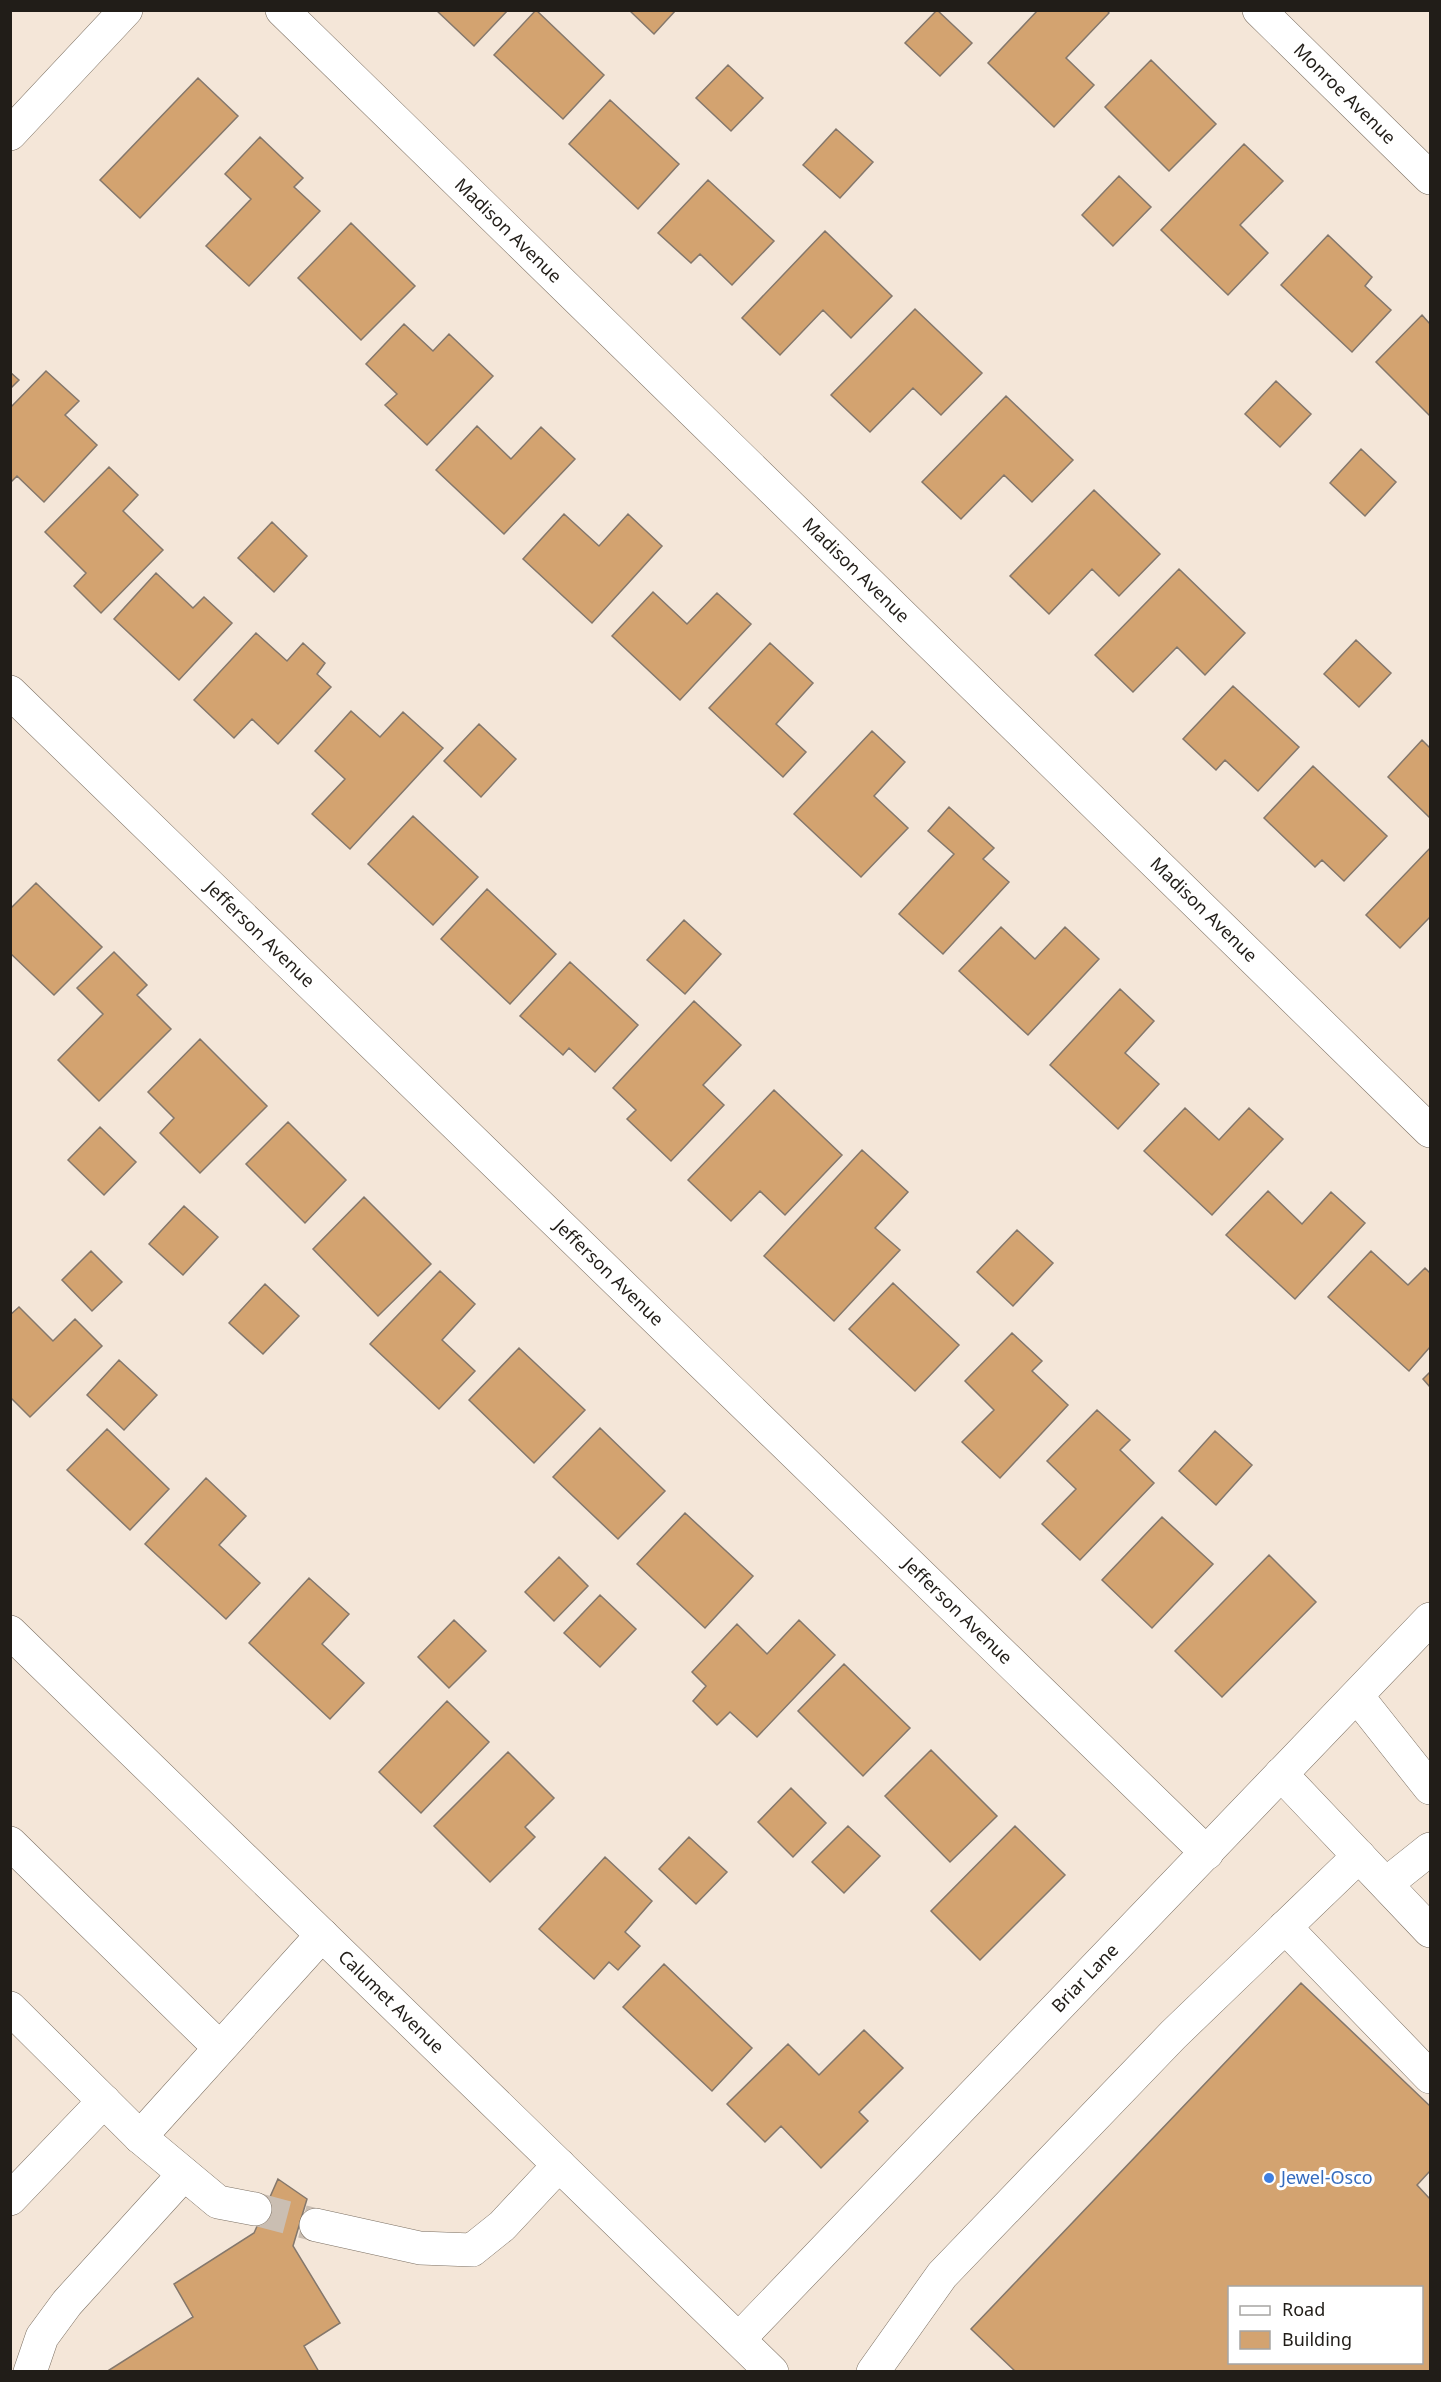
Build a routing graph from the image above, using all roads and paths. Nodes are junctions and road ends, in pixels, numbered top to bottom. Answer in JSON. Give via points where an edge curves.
{"nodes":[{"id":1,"x":126,"y":10,"type":"edge"},
{"id":2,"x":282,"y":10,"type":"edge"},
{"id":3,"x":1259,"y":10,"type":"edge"},
{"id":4,"x":10,"y":134,"type":"edge"},
{"id":5,"x":1431,"y":178,"type":"edge"},
{"id":6,"x":10,"y":692,"type":"edge"},
{"id":7,"x":1431,"y":1131,"type":"edge"},
{"id":8,"x":1431,"y":1619,"type":"edge"},
{"id":9,"x":10,"y":1632,"type":"edge"},
{"id":10,"x":1357,"y":1696,"type":"junction"},
{"id":11,"x":1281,"y":1774,"type":"junction"},
{"id":12,"x":1431,"y":1788,"type":"edge"},
{"id":13,"x":10,"y":1843,"type":"edge"},
{"id":14,"x":1431,"y":1849,"type":"edge"},
{"id":15,"x":1207,"y":1853,"type":"junction"},
{"id":16,"x":1359,"y":1856,"type":"junction"},
{"id":17,"x":1386,"y":1884,"type":"junction"},
{"id":18,"x":1431,"y":1900,"type":"edge"},
{"id":19,"x":1285,"y":1927,"type":"junction"},
{"id":20,"x":1431,"y":1931,"type":"edge"},
{"id":21,"x":322,"y":1935,"type":"junction"},
{"id":22,"x":10,"y":2008,"type":"edge"},
{"id":23,"x":219,"y":2047,"type":"junction"},
{"id":24,"x":1431,"y":2077,"type":"edge"},
{"id":25,"x":104,"y":2101,"type":"junction"},
{"id":26,"x":140,"y":2137,"type":"junction"},
{"id":27,"x":559,"y":2165,"type":"junction"},
{"id":28,"x":184,"y":2174,"type":"junction"},
{"id":29,"x":10,"y":2199,"type":"edge"},
{"id":30,"x":255,"y":2209,"type":"tunnel mouth"},
{"id":31,"x":316,"y":2224,"type":"tunnel mouth"},
{"id":32,"x":42,"y":2337,"type":"junction"},
{"id":33,"x":739,"y":2339,"type":"junction"},
{"id":34,"x":10,"y":2370,"type":"edge"},
{"id":35,"x":30,"y":2372,"type":"edge"},
{"id":36,"x":772,"y":2372,"type":"edge"},
{"id":37,"x":873,"y":2372,"type":"edge"}],
"edges":[{"from":1,"to":4,"type":"street"},
{"from":2,"to":7,"type":"street","name":"Madison Avenue"},
{"from":3,"to":5,"type":"street","name":"Monroe Avenue"},
{"from":6,"to":15,"type":"street","name":"Jefferson Avenue"},
{"from":8,"to":10,"type":"street","name":"Briar Lane"},
{"from":9,"to":21,"type":"street","name":"Calumet Avenue"},
{"from":10,"to":11,"type":"street","name":"Briar Lane"},
{"from":10,"to":12,"type":"street"},
{"from":11,"to":15,"type":"street","name":"Briar Lane"},
{"from":11,"to":16,"type":"street"},
{"from":13,"to":23,"type":"street"},
{"from":14,"to":17,"type":"street"},
{"from":15,"to":33,"type":"street","name":"Briar Lane"},
{"from":16,"to":17,"type":"street"},
{"from":16,"to":19,"type":"street"},
{"from":17,"to":18,"type":"street","via":[[1423,1892]]},
{"from":17,"to":20,"type":"street"},
{"from":19,"to":24,"type":"street"},
{"from":19,"to":37,"type":"street","via":[[1173,2035],[942,2275]]},
{"from":21,"to":23,"type":"street"},
{"from":21,"to":27,"type":"street","name":"Calumet Avenue"},
{"from":22,"to":25,"type":"street"},
{"from":23,"to":26,"type":"street"},
{"from":25,"to":26,"type":"street"},
{"from":25,"to":29,"type":"street"},
{"from":26,"to":28,"type":"street"},
{"from":27,"to":31,"type":"street","via":[[502,2226],[472,2250],[420,2248]]},
{"from":27,"to":33,"type":"street","name":"Calumet Avenue"},
{"from":28,"to":30,"type":"street","via":[[218,2202]]},
{"from":28,"to":32,"type":"street"},
{"from":32,"to":34,"type":"street"},
{"from":32,"to":35,"type":"street"},
{"from":33,"to":36,"type":"street","name":"Calumet Avenue"}]}
